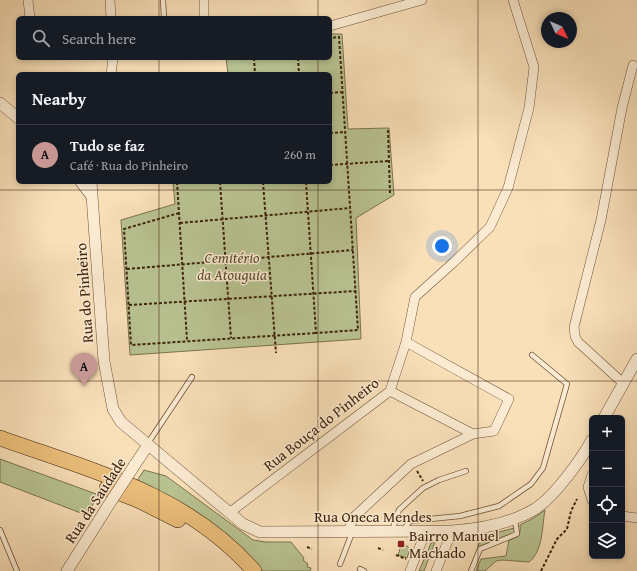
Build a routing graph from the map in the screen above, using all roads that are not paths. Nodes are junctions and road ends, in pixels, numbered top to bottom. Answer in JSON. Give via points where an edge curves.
{"nodes":[{"id":1,"x":28,"y":0,"type":"edge"},
{"id":2,"x":110,"y":0,"type":"edge"},
{"id":3,"x":163,"y":0,"type":"edge"},
{"id":4,"x":204,"y":0,"type":"edge"},
{"id":5,"x":422,"y":0,"type":"edge"},
{"id":6,"x":513,"y":0,"type":"edge"},
{"id":7,"x":30,"y":16,"type":"edge"},
{"id":8,"x":111,"y":16,"type":"edge"},
{"id":9,"x":164,"y":16,"type":"edge"},
{"id":10,"x":204,"y":16,"type":"edge"},
{"id":11,"x":332,"y":25,"type":"edge"},
{"id":12,"x":113,"y":60,"type":"edge"},
{"id":13,"x":633,"y":65,"type":"dead end"},
{"id":14,"x":111,"y":72,"type":"edge"},
{"id":15,"x":0,"y":103,"type":"edge"},
{"id":16,"x":16,"y":116,"type":"edge"},
{"id":17,"x":82,"y":184,"type":"edge"},
{"id":18,"x":91,"y":184,"type":"edge"},
{"id":19,"x":91,"y":196,"type":"junction"},
{"id":20,"x":406,"y":342,"type":"junction"},
{"id":21,"x":532,"y":355,"type":"dead end"},
{"id":22,"x":637,"y":358,"type":"edge"},
{"id":23,"x":192,"y":377,"type":"dead end"},
{"id":24,"x":624,"y":384,"type":"junction"},
{"id":25,"x":390,"y":392,"type":"junction"},
{"id":26,"x":606,"y":415,"type":"edge"},
{"id":27,"x":473,"y":434,"type":"junction"},
{"id":28,"x":0,"y":438,"type":"edge"},
{"id":29,"x":148,"y":445,"type":"junction"},
{"id":30,"x":589,"y":448,"type":"edge"},
{"id":31,"x":0,"y":449,"type":"edge"},
{"id":32,"x":466,"y":471,"type":"dead end"},
{"id":33,"x":229,"y":513,"type":"junction"},
{"id":34,"x":625,"y":516,"type":"edge"},
{"id":35,"x":637,"y":518,"type":"edge"},
{"id":36,"x":515,"y":519,"type":"junction"},
{"id":37,"x":0,"y":530,"type":"edge"},
{"id":38,"x":350,"y":531,"type":"junction"},
{"id":39,"x":398,"y":531,"type":"junction"},
{"id":40,"x":426,"y":531,"type":"junction"},
{"id":41,"x":452,"y":531,"type":"junction"},
{"id":42,"x":340,"y":564,"type":"dead end"},
{"id":43,"x":17,"y":571,"type":"edge"},
{"id":44,"x":67,"y":571,"type":"edge"},
{"id":45,"x":241,"y":571,"type":"edge"},
{"id":46,"x":254,"y":571,"type":"edge"},
{"id":47,"x":410,"y":571,"type":"edge"},
{"id":48,"x":436,"y":571,"type":"edge"},
{"id":49,"x":471,"y":571,"type":"edge"}],
"edges":[{"from":1,"to":7,"type":"street"},
{"from":2,"to":8,"type":"street"},
{"from":3,"to":9,"type":"lane"},
{"from":4,"to":10,"type":"street"},
{"from":5,"to":11,"type":"street"},
{"from":6,"to":20,"type":"street","name":"Rua Bouça do Pinheiro","via":[[534,67],[529,108],[508,188],[490,227],[415,297]]},
{"from":12,"to":14,"type":"street"},
{"from":13,"to":24,"type":"street","via":[[622,108],[601,220],[574,327],[578,342]]},
{"from":15,"to":16,"type":"street"},
{"from":17,"to":19,"type":"street"},
{"from":18,"to":19,"type":"street","name":"Rua do Pinheiro"},
{"from":19,"to":29,"type":"street","name":"Rua do Pinheiro","via":[[104,361],[113,409],[121,422]]},
{"from":20,"to":25,"type":"street","name":"Rua Bouça do Pinheiro"},
{"from":20,"to":27,"type":"street","via":[[509,399],[494,431]]},
{"from":21,"to":39,"type":"lane","via":[[567,384],[543,468],[531,484],[499,506],[460,516],[410,521]]},
{"from":22,"to":24,"type":"street"},
{"from":23,"to":29,"type":"lane"},
{"from":24,"to":26,"type":"street"},
{"from":25,"to":27,"type":"street"},
{"from":25,"to":33,"type":"street","name":"Rua Bouça do Pinheiro"},
{"from":27,"to":38,"type":"street","via":[[411,464],[354,517]]},
{"from":28,"to":46,"type":"highway","via":[[132,486],[165,501],[208,527]]},
{"from":29,"to":33,"type":"street","name":"Rua Oneca Mendes"},
{"from":29,"to":44,"type":"street","name":"Rua da Saudade","bridge":true},
{"from":30,"to":36,"type":"street","name":"Rua Oneca Mendes","via":[[559,486],[536,508]]},
{"from":31,"to":45,"type":"highway","via":[[156,508],[200,535]]},
{"from":32,"to":39,"type":"lane","via":[[426,486],[400,510]]},
{"from":33,"to":38,"type":"street","name":"Rua Oneca Mendes","via":[[242,524],[260,532]]},
{"from":34,"to":35,"type":"street"},
{"from":36,"to":41,"type":"street","name":"Rua Oneca Mendes","via":[[481,528]]},
{"from":36,"to":49,"type":"lane","via":[[517,534],[480,549]]},
{"from":37,"to":43,"type":"lane"},
{"from":38,"to":39,"type":"street","name":"Rua Oneca Mendes"},
{"from":38,"to":42,"type":"lane"},
{"from":39,"to":40,"type":"street","name":"Rua Oneca Mendes"},
{"from":40,"to":41,"type":"street","name":"Rua Oneca Mendes"},
{"from":40,"to":47,"type":"street"},
{"from":41,"to":48,"type":"street"}]}
